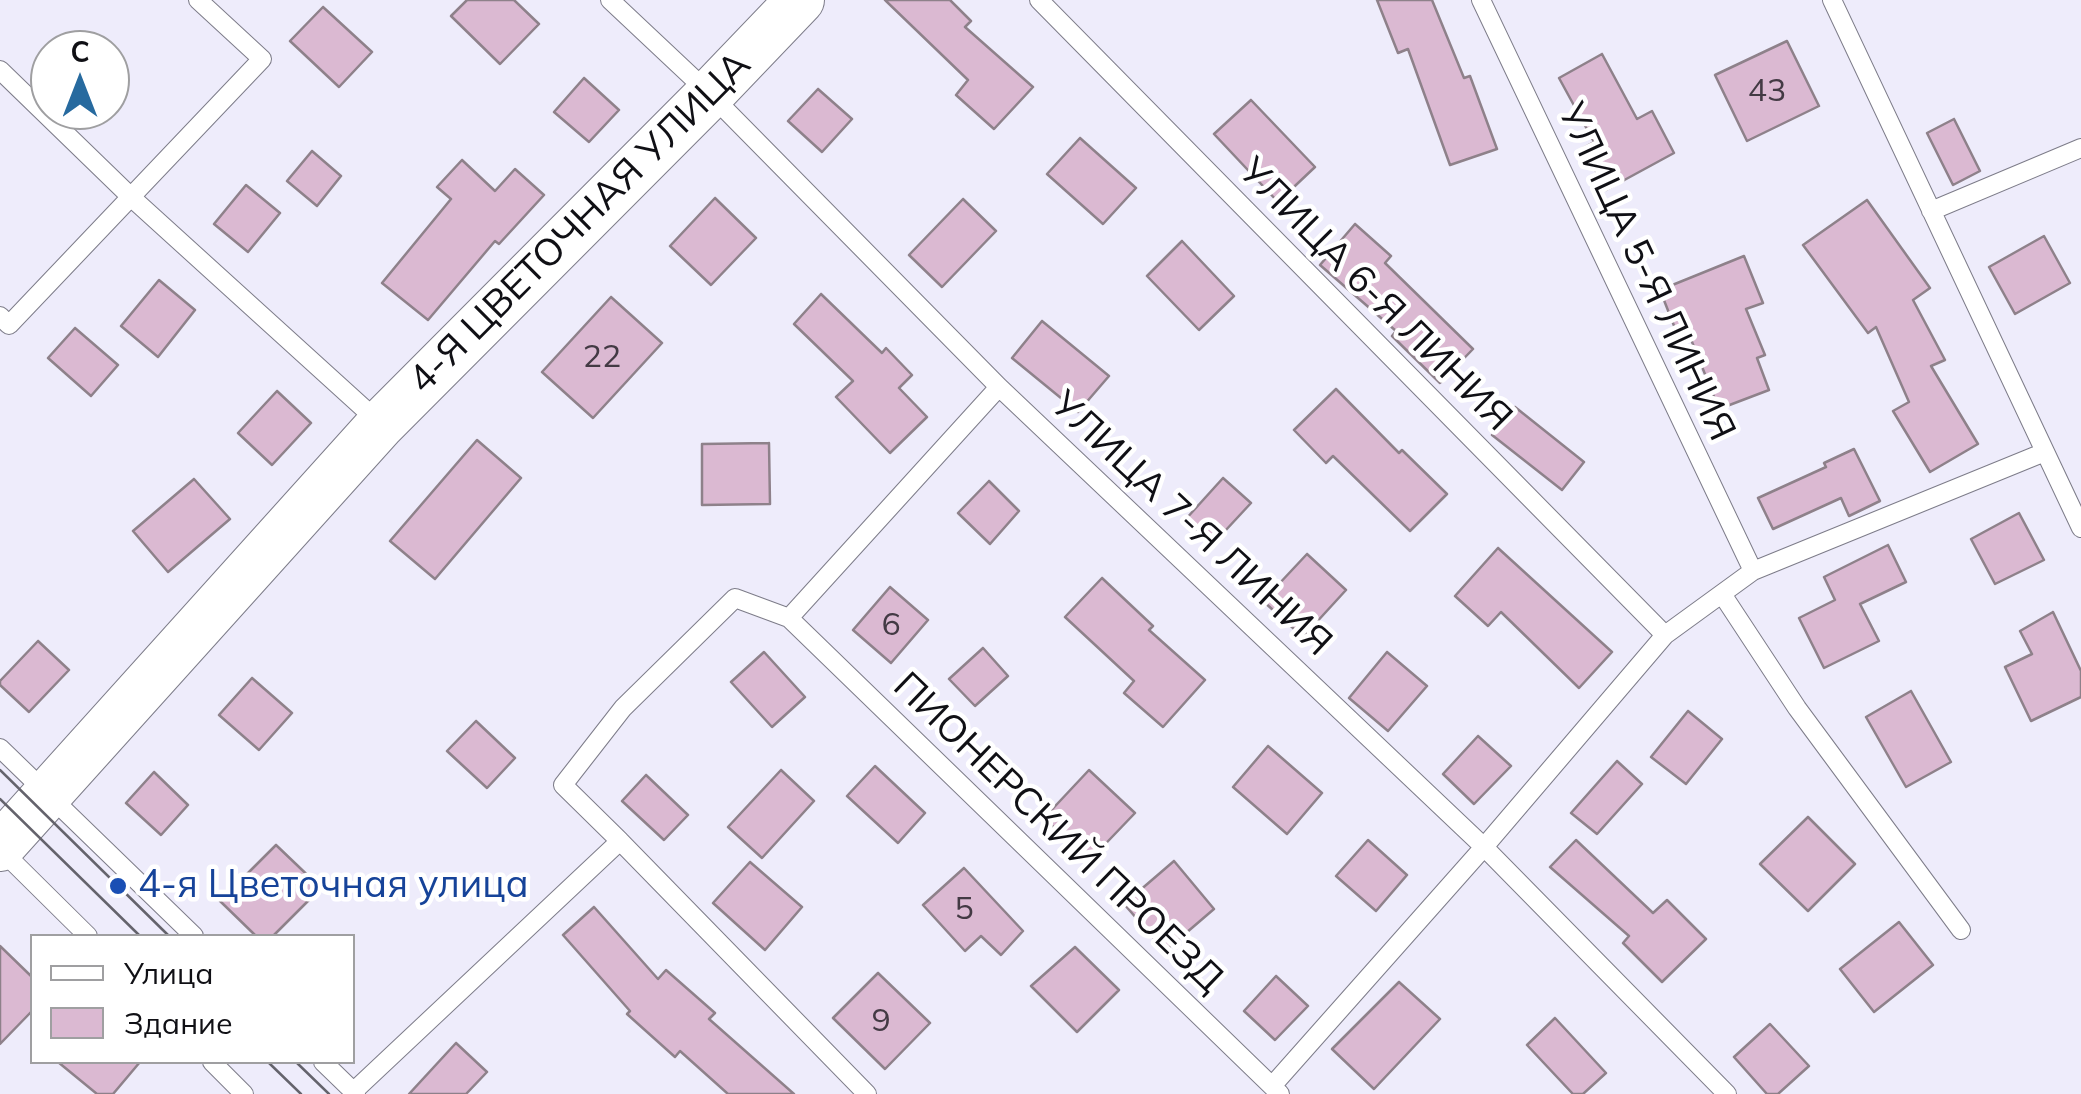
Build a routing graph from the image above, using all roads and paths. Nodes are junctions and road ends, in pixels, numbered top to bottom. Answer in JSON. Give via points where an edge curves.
{"nodes":[{"id":1,"x":198,"y":0,"type":"edge"},
{"id":2,"x":610,"y":0,"type":"edge"},
{"id":3,"x":800,"y":0,"type":"edge"},
{"id":4,"x":1039,"y":0,"type":"edge"},
{"id":5,"x":1481,"y":0,"type":"edge"},
{"id":6,"x":1832,"y":0,"type":"edge"},
{"id":7,"x":0,"y":70,"type":"edge"},
{"id":8,"x":710,"y":94,"type":"junction"},
{"id":9,"x":2081,"y":148,"type":"edge"},
{"id":10,"x":132,"y":198,"type":"junction"},
{"id":11,"x":1932,"y":211,"type":"junction"},
{"id":12,"x":4,"y":321,"type":"edge"},
{"id":13,"x":999,"y":387,"type":"junction"},
{"id":14,"x":381,"y":424,"type":"junction"},
{"id":15,"x":2045,"y":452,"type":"junction"},
{"id":16,"x":2081,"y":528,"type":"edge"},
{"id":17,"x":1753,"y":572,"type":"junction"},
{"id":18,"x":1722,"y":594,"type":"junction"},
{"id":19,"x":790,"y":618,"type":"junction"},
{"id":20,"x":1665,"y":635,"type":"junction"},
{"id":21,"x":0,"y":748,"type":"edge"},
{"id":22,"x":48,"y":795,"type":"junction"},
{"id":23,"x":620,"y":841,"type":"junction"},
{"id":24,"x":1484,"y":847,"type":"junction"},
{"id":25,"x":0,"y":848,"type":"edge"},
{"id":26,"x":1961,"y":930,"type":"dead end"},
{"id":27,"x":86,"y":934,"type":"edge"},
{"id":28,"x":192,"y":934,"type":"edge"},
{"id":29,"x":214,"y":1064,"type":"edge"},
{"id":30,"x":325,"y":1064,"type":"edge"},
{"id":31,"x":1276,"y":1090,"type":"edge"},
{"id":32,"x":355,"y":1093,"type":"edge"},
{"id":33,"x":244,"y":1094,"type":"edge"},
{"id":34,"x":867,"y":1094,"type":"edge"},
{"id":35,"x":1728,"y":1094,"type":"edge"}],
"edges":[{"from":1,"to":10,"type":"lane","via":[[262,59]]},
{"from":2,"to":8,"type":"lane","name":"УЛИЦА 7-Я ЛИНИЯ"},
{"from":3,"to":8,"type":"street","name":"4-Я ЦВЕТОЧНАЯ УЛИЦА"},
{"from":4,"to":20,"type":"lane","name":"УЛИЦА 6-Я ЛИНИЯ"},
{"from":5,"to":17,"type":"lane","name":"УЛИЦА 5-Я ЛИНИЯ"},
{"from":6,"to":11,"type":"lane"},
{"from":7,"to":10,"type":"lane"},
{"from":8,"to":13,"type":"lane","name":"УЛИЦА 7-Я ЛИНИЯ"},
{"from":8,"to":14,"type":"street","name":"4-Я ЦВЕТОЧНАЯ УЛИЦА"},
{"from":9,"to":11,"type":"lane"},
{"from":10,"to":12,"type":"lane"},
{"from":10,"to":14,"type":"lane"},
{"from":11,"to":15,"type":"lane"},
{"from":13,"to":19,"type":"lane"},
{"from":13,"to":24,"type":"lane","name":"УЛИЦА 7-Я ЛИНИЯ"},
{"from":14,"to":22,"type":"street","name":"4-Я ЦВЕТОЧНАЯ УЛИЦА"},
{"from":15,"to":16,"type":"lane"},
{"from":15,"to":17,"type":"lane"},
{"from":17,"to":18,"type":"lane"},
{"from":18,"to":20,"type":"lane"},
{"from":18,"to":26,"type":"lane"},
{"from":19,"to":23,"type":"lane","via":[[735,598],[623,708],[562,785]]},
{"from":19,"to":31,"type":"lane","name":"ПИОНЕРСКИЙ ПРОЕЗД"},
{"from":20,"to":24,"type":"lane"},
{"from":21,"to":22,"type":"lane"},
{"from":22,"to":25,"type":"street","name":"4-Я ЦВЕТОЧНАЯ УЛИЦА"},
{"from":22,"to":28,"type":"lane"},
{"from":23,"to":32,"type":"lane"},
{"from":23,"to":34,"type":"lane"},
{"from":24,"to":31,"type":"lane"},
{"from":24,"to":35,"type":"lane","name":"УЛИЦА 7-Я ЛИНИЯ"},
{"from":25,"to":27,"type":"lane"},
{"from":29,"to":33,"type":"lane"},
{"from":30,"to":32,"type":"lane"}]}
